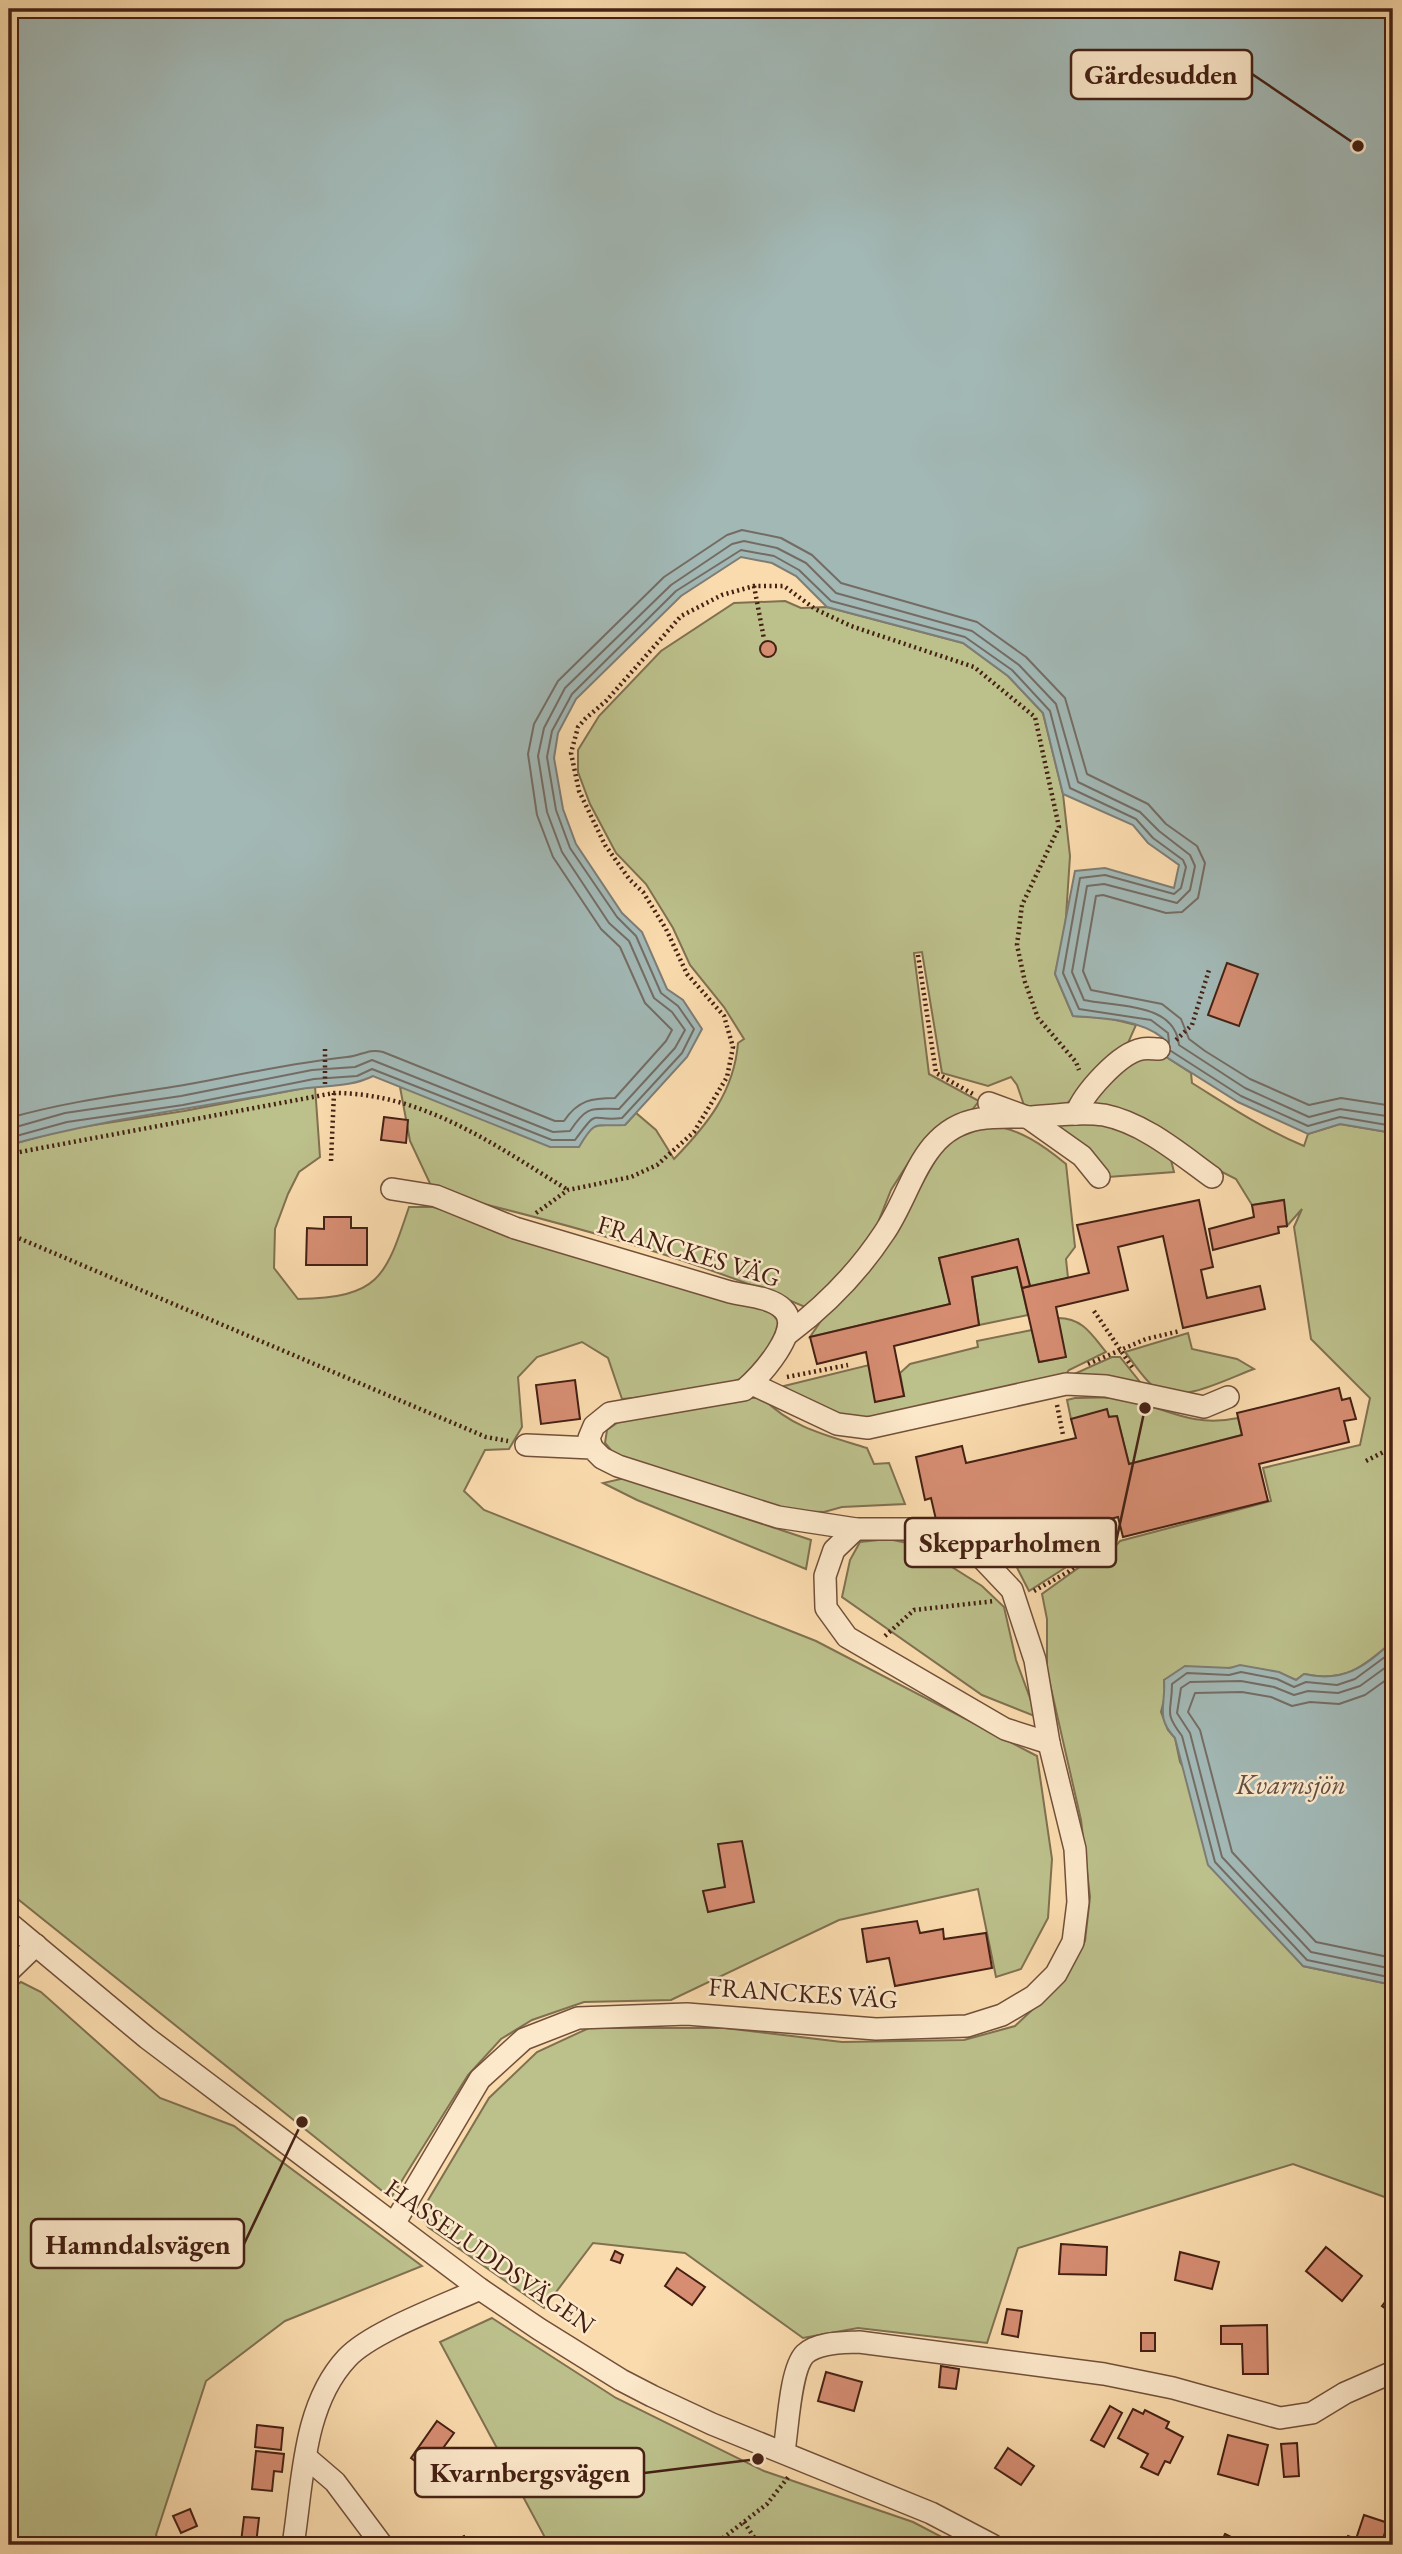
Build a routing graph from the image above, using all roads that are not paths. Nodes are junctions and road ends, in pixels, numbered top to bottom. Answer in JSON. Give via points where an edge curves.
{"nodes":[{"id":1,"x":1159,"y":1049,"type":"road end"},
{"id":2,"x":989,"y":1103,"type":"road end"},
{"id":3,"x":1076,"y":1114,"type":"junction"},
{"id":4,"x":1027,"y":1117,"type":"junction"},
{"id":5,"x":1099,"y":1177,"type":"dead end"},
{"id":6,"x":1212,"y":1177,"type":"dead end"},
{"id":7,"x":392,"y":1189,"type":"dead end"},
{"id":8,"x":789,"y":1333,"type":"junction"},
{"id":9,"x":752,"y":1384,"type":"junction"},
{"id":10,"x":1228,"y":1397,"type":"dead end"},
{"id":11,"x":526,"y":1445,"type":"road end"},
{"id":12,"x":592,"y":1448,"type":"junction"},
{"id":13,"x":856,"y":1529,"type":"junction"},
{"id":14,"x":1049,"y":1743,"type":"junction"},
{"id":15,"x":9,"y":1923,"type":"edge"},
{"id":16,"x":36,"y":1945,"type":"junction"},
{"id":17,"x":9,"y":1971,"type":"edge"},
{"id":18,"x":394,"y":2224,"type":"junction"},
{"id":19,"x":480,"y":2289,"type":"junction"},
{"id":20,"x":1393,"y":2372,"type":"edge"},
{"id":21,"x":793,"y":2455,"type":"junction"},
{"id":22,"x":307,"y":2458,"type":"junction"},
{"id":23,"x":293,"y":2545,"type":"edge"},
{"id":24,"x":382,"y":2545,"type":"edge"},
{"id":25,"x":992,"y":2545,"type":"edge"}],
"edges":[{"from":1,"to":3,"type":"street","via":[[1143,1048],[1128,1055],[1088,1092]]},
{"from":2,"to":4,"type":"street"},
{"from":3,"to":4,"type":"street"},
{"from":3,"to":6,"type":"street","via":[[1102,1115],[1138,1128]]},
{"from":4,"to":5,"type":"street","via":[[1082,1156]]},
{"from":4,"to":8,"type":"street","via":[[978,1119],[948,1133],[927,1151],[865,1260],[816,1313]]},
{"from":7,"to":8,"type":"street","name":"FRANCKES VÄG","via":[[445,1199],[515,1228],[767,1300],[783,1308],[790,1320]]},
{"from":8,"to":9,"type":"street"},
{"from":9,"to":10,"type":"street","via":[[837,1424],[869,1428],[1060,1386],[1106,1386],[1204,1407]]},
{"from":9,"to":12,"type":"street","via":[[707,1398],[610,1413],[594,1426],[589,1438]]},
{"from":11,"to":12,"type":"street"},
{"from":12,"to":13,"type":"street","name":"FRANCKES VÄG","via":[[618,1466],[778,1517]]},
{"from":13,"to":14,"type":"street","name":"FRANCKES VÄG","via":[[931,1528],[977,1553],[1012,1590],[1035,1660]]},
{"from":13,"to":14,"type":"street","via":[[834,1550],[825,1576],[826,1608],[847,1637],[1005,1729]]},
{"from":14,"to":18,"type":"street","name":"FRANCKES VÄG","via":[[1075,1849],[1078,1902],[1073,1942],[1056,1974],[1034,1996],[967,2026],[877,2029],[687,2014],[578,2018],[524,2039],[480,2079]]},
{"from":15,"to":16,"type":"street","name":"HASSELUDDSVÄGEN"},
{"from":16,"to":17,"type":"street"},
{"from":16,"to":18,"type":"street","name":"HASSELUDDSVÄGEN","via":[[147,2038]]},
{"from":18,"to":19,"type":"street","name":"HASSELUDDSVÄGEN"},
{"from":19,"to":21,"type":"street","name":"HASSELUDDSVÄGEN","via":[[621,2380],[712,2424]]},
{"from":19,"to":22,"type":"street","via":[[398,2325],[348,2356],[323,2391]]},
{"from":20,"to":21,"type":"street","via":[[1311,2413],[1280,2418],[1104,2374],[859,2342],[823,2345],[805,2354],[797,2369]]},
{"from":21,"to":25,"type":"street","name":"HASSELUDDSVÄGEN","via":[[931,2513]]},
{"from":22,"to":23,"type":"street"},
{"from":22,"to":24,"type":"street","via":[[335,2482]]}]}
